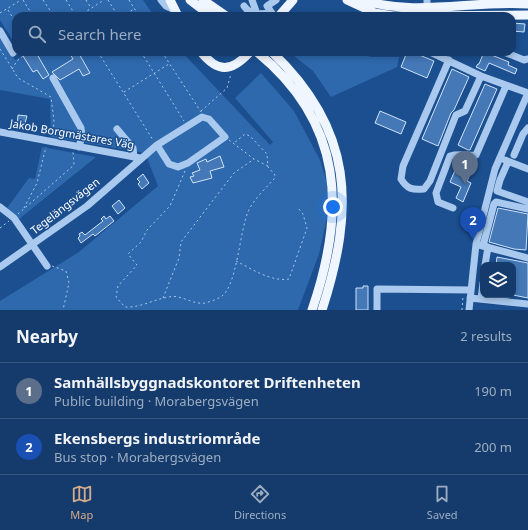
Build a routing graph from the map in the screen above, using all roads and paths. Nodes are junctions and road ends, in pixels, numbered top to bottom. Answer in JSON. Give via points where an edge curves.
{"nodes":[{"id":1,"x":22,"y":0,"type":"edge"},
{"id":2,"x":43,"y":0,"type":"edge"},
{"id":3,"x":66,"y":0,"type":"edge"},
{"id":4,"x":86,"y":0,"type":"edge"},
{"id":5,"x":104,"y":0,"type":"edge"},
{"id":6,"x":108,"y":0,"type":"edge"},
{"id":7,"x":129,"y":0,"type":"edge"},
{"id":8,"x":161,"y":0,"type":"edge"},
{"id":9,"x":170,"y":0,"type":"edge"},
{"id":10,"x":190,"y":0,"type":"edge"},
{"id":11,"x":203,"y":0,"type":"edge"},
{"id":12,"x":210,"y":0,"type":"edge"},
{"id":13,"x":252,"y":0,"type":"edge"},
{"id":14,"x":276,"y":0,"type":"edge"},
{"id":15,"x":293,"y":0,"type":"edge"},
{"id":16,"x":347,"y":0,"type":"edge"},
{"id":17,"x":362,"y":0,"type":"edge"},
{"id":18,"x":508,"y":1,"type":"edge"},
{"id":19,"x":427,"y":3,"type":"edge"},
{"id":20,"x":528,"y":4,"type":"edge"},
{"id":21,"x":244,"y":6,"type":"dead end"},
{"id":22,"x":91,"y":8,"type":"junction"},
{"id":23,"x":134,"y":8,"type":"junction"},
{"id":24,"x":270,"y":8,"type":"edge"},
{"id":25,"x":7,"y":9,"type":"junction"},
{"id":26,"x":0,"y":12,"type":"edge"},
{"id":27,"x":30,"y":12,"type":"edge"},
{"id":28,"x":51,"y":12,"type":"edge"},
{"id":29,"x":74,"y":12,"type":"edge"},
{"id":30,"x":85,"y":12,"type":"edge"},
{"id":31,"x":116,"y":12,"type":"edge"},
{"id":32,"x":128,"y":12,"type":"edge"},
{"id":33,"x":136,"y":12,"type":"edge"},
{"id":34,"x":175,"y":12,"type":"edge"},
{"id":35,"x":176,"y":12,"type":"edge"},
{"id":36,"x":212,"y":12,"type":"edge"},
{"id":37,"x":213,"y":12,"type":"edge"},
{"id":38,"x":214,"y":12,"type":"edge"},
{"id":39,"x":252,"y":12,"type":"edge"},
{"id":40,"x":255,"y":12,"type":"edge"},
{"id":41,"x":261,"y":12,"type":"edge"},
{"id":42,"x":282,"y":12,"type":"edge"},
{"id":43,"x":375,"y":12,"type":"edge"},
{"id":44,"x":516,"y":15,"type":"edge"},
{"id":45,"x":528,"y":15,"type":"edge"},
{"id":46,"x":12,"y":17,"type":"edge"},
{"id":47,"x":0,"y":32,"type":"edge"},
{"id":48,"x":0,"y":49,"type":"edge"},
{"id":49,"x":12,"y":51,"type":"edge"},
{"id":50,"x":23,"y":56,"type":"edge"},
{"id":51,"x":100,"y":56,"type":"edge"},
{"id":52,"x":143,"y":56,"type":"edge"},
{"id":53,"x":165,"y":56,"type":"edge"},
{"id":54,"x":205,"y":56,"type":"edge"},
{"id":55,"x":248,"y":56,"type":"edge"},
{"id":56,"x":258,"y":56,"type":"edge"},
{"id":57,"x":276,"y":56,"type":"edge"},
{"id":58,"x":439,"y":56,"type":"edge"},
{"id":59,"x":514,"y":56,"type":"edge"},
{"id":60,"x":528,"y":59,"type":"edge"},
{"id":61,"x":448,"y":60,"type":"junction"},
{"id":62,"x":169,"y":63,"type":"junction"},
{"id":63,"x":12,"y":69,"type":"junction"},
{"id":64,"x":232,"y":71,"type":"dead end"},
{"id":65,"x":154,"y":73,"type":"junction"},
{"id":66,"x":481,"y":76,"type":"junction"},
{"id":67,"x":53,"y":78,"type":"dead end"},
{"id":68,"x":506,"y":86,"type":"junction"},
{"id":69,"x":123,"y":92,"type":"junction"},
{"id":70,"x":528,"y":93,"type":"edge"},
{"id":71,"x":516,"y":120,"type":"junction"},
{"id":72,"x":187,"y":126,"type":"junction"},
{"id":73,"x":528,"y":127,"type":"edge"},
{"id":74,"x":117,"y":129,"type":"dead end"},
{"id":75,"x":0,"y":132,"type":"edge"},
{"id":76,"x":225,"y":137,"type":"junction"},
{"id":77,"x":50,"y":142,"type":"junction"},
{"id":78,"x":234,"y":143,"type":"junction"},
{"id":79,"x":157,"y":145,"type":"junction"},
{"id":80,"x":76,"y":146,"type":"junction"},
{"id":81,"x":514,"y":155,"type":"dead end"},
{"id":82,"x":137,"y":158,"type":"junction"},
{"id":83,"x":499,"y":158,"type":"junction"},
{"id":84,"x":254,"y":159,"type":"junction"},
{"id":85,"x":508,"y":162,"type":"junction"},
{"id":86,"x":188,"y":163,"type":"junction"},
{"id":87,"x":268,"y":167,"type":"junction"},
{"id":88,"x":528,"y":169,"type":"edge"},
{"id":89,"x":528,"y":202,"type":"edge"},
{"id":90,"x":0,"y":207,"type":"edge"},
{"id":91,"x":24,"y":208,"type":"junction"},
{"id":92,"x":298,"y":208,"type":"dead end"},
{"id":93,"x":453,"y":208,"type":"dead end"},
{"id":94,"x":528,"y":209,"type":"edge"},
{"id":95,"x":14,"y":218,"type":"junction"},
{"id":96,"x":0,"y":228,"type":"edge"},
{"id":97,"x":33,"y":245,"type":"junction"},
{"id":98,"x":482,"y":246,"type":"junction"},
{"id":99,"x":528,"y":252,"type":"edge"},
{"id":100,"x":513,"y":253,"type":"junction"},
{"id":101,"x":528,"y":258,"type":"edge"},
{"id":102,"x":236,"y":261,"type":"junction"},
{"id":103,"x":485,"y":262,"type":"edge"},
{"id":104,"x":47,"y":266,"type":"joint"},
{"id":105,"x":0,"y":267,"type":"edge"},
{"id":106,"x":467,"y":290,"type":"junction"},
{"id":107,"x":470,"y":298,"type":"junction"},
{"id":108,"x":163,"y":299,"type":"junction"},
{"id":109,"x":481,"y":299,"type":"joint"},
{"id":110,"x":528,"y":304,"type":"edge"},
{"id":111,"x":63,"y":310,"type":"edge"},
{"id":112,"x":312,"y":310,"type":"edge"},
{"id":113,"x":322,"y":310,"type":"edge"},
{"id":114,"x":377,"y":310,"type":"edge"},
{"id":115,"x":462,"y":310,"type":"edge"},
{"id":116,"x":469,"y":310,"type":"edge"}],
"edges":[{"from":1,"to":25,"type":"path"},
{"from":1,"to":27,"type":"path"},
{"from":2,"to":28,"type":"path"},
{"from":3,"to":29,"type":"path"},
{"from":4,"to":22,"type":"path"},
{"from":5,"to":22,"type":"path"},
{"from":6,"to":31,"type":"path"},
{"from":7,"to":23,"type":"path"},
{"from":8,"to":34,"type":"street"},
{"from":9,"to":35,"type":"main road"},
{"from":10,"to":36,"type":"main road"},
{"from":11,"to":37,"type":"main road"},
{"from":12,"to":38,"type":"main road"},
{"from":13,"to":40,"type":"street"},
{"from":14,"to":24,"type":"street"},
{"from":15,"to":42,"type":"main road"},
{"from":16,"to":43,"type":"main road"},
{"from":17,"to":19,"type":"main road","via":[[395,6]]},
{"from":18,"to":19,"type":"main road"},
{"from":18,"to":20,"type":"main road"},
{"from":21,"to":39,"type":"street"},
{"from":22,"to":30,"type":"path"},
{"from":23,"to":32,"type":"path"},
{"from":23,"to":33,"type":"path"},
{"from":24,"to":41,"type":"street"},
{"from":25,"to":26,"type":"path"},
{"from":25,"to":46,"type":"path"},
{"from":44,"to":45,"type":"main road"},
{"from":47,"to":49,"type":"street"},
{"from":48,"to":63,"type":"path"},
{"from":50,"to":63,"type":"path"},
{"from":51,"to":69,"type":"path"},
{"from":52,"to":65,"type":"path"},
{"from":53,"to":62,"type":"path"},
{"from":54,"to":55,"type":"main road","via":[[222,68],[234,66]]},
{"from":56,"to":112,"type":"main road","via":[[280,73],[303,103],[322,138],[329,163],[333,198],[332,227],[325,265]]},
{"from":57,"to":113,"type":"main road","via":[[299,80],[316,104],[330,132],[340,170],[343,196],[342,226],[336,262]]},
{"from":58,"to":61,"type":"street"},
{"from":59,"to":60,"type":"street"},
{"from":61,"to":66,"type":"street"},
{"from":61,"to":66,"type":"street","via":[[403,166],[401,178],[406,186],[414,190],[424,189],[430,181],[456,116],[465,111]]},
{"from":62,"to":64,"type":"path","via":[[201,111],[227,88]]},
{"from":62,"to":65,"type":"path"},
{"from":63,"to":77,"type":"path","via":[[25,83],[48,95],[52,100],[54,121]]},
{"from":65,"to":69,"type":"path"},
{"from":65,"to":72,"type":"path"},
{"from":66,"to":68,"type":"street"},
{"from":67,"to":80,"type":"street","via":[[82,128],[82,136]]},
{"from":68,"to":70,"type":"street"},
{"from":68,"to":93,"type":"street","via":[[476,155],[458,153],[450,156],[436,193],[438,202]]},
{"from":69,"to":79,"type":"path"},
{"from":70,"to":71,"type":"street"},
{"from":71,"to":73,"type":"street"},
{"from":71,"to":83,"type":"street"},
{"from":72,"to":76,"type":"street","name":"Tegelängsvägen","via":[[202,117],[207,117]]},
{"from":72,"to":79,"type":"street","name":"Tegelängsvägen"},
{"from":73,"to":81,"type":"street"},
{"from":74,"to":82,"type":"street","via":[[133,148]]},
{"from":75,"to":77,"type":"street","name":"Jakob Borgmästares Väg"},
{"from":76,"to":78,"type":"path"},
{"from":76,"to":86,"type":"street"},
{"from":77,"to":80,"type":"street","name":"Jakob Borgmästares Väg"},
{"from":77,"to":91,"type":"path","via":[[37,183]]},
{"from":78,"to":84,"type":"path"},
{"from":78,"to":87,"type":"path","via":[[245,134],[250,136],[267,154]]},
{"from":79,"to":82,"type":"street","name":"Tegelängsvägen"},
{"from":79,"to":86,"type":"street","via":[[169,164],[178,167]]},
{"from":80,"to":82,"type":"street","name":"Jakob Borgmästares Väg"},
{"from":80,"to":91,"type":"path","via":[[74,165]]},
{"from":82,"to":97,"type":"street","name":"Tegelängsvägen","via":[[87,206]]},
{"from":83,"to":85,"type":"street"},
{"from":83,"to":98,"type":"street"},
{"from":84,"to":87,"type":"path"},
{"from":84,"to":108,"type":"path","via":[[234,173],[181,242],[179,258]]},
{"from":85,"to":88,"type":"street"},
{"from":85,"to":89,"type":"street","via":[[497,191]]},
{"from":86,"to":108,"type":"path","via":[[170,206],[128,254],[137,265],[118,286],[116,297],[125,307],[135,308]]},
{"from":87,"to":102,"type":"path","via":[[275,175],[274,179],[252,204],[247,214]]},
{"from":90,"to":95,"type":"street"},
{"from":91,"to":95,"type":"path"},
{"from":92,"to":102,"type":"path","via":[[303,214],[307,228],[289,279],[266,276]]},
{"from":94,"to":98,"type":"street","via":[[496,202]]},
{"from":95,"to":96,"type":"path"},
{"from":95,"to":97,"type":"street"},
{"from":97,"to":104,"type":"street"},
{"from":97,"to":105,"type":"street","name":"Tegelängsvägen"},
{"from":98,"to":100,"type":"street"},
{"from":98,"to":103,"type":"street"},
{"from":98,"to":106,"type":"street"},
{"from":99,"to":100,"type":"street"},
{"from":100,"to":101,"type":"street"},
{"from":102,"to":108,"type":"path","via":[[227,289],[222,296],[205,303],[194,303],[175,296]]},
{"from":104,"to":111,"type":"path","via":[[66,271],[69,283]]},
{"from":106,"to":107,"type":"street"},
{"from":106,"to":114,"type":"street","via":[[377,289]]},
{"from":106,"to":115,"type":"path"},
{"from":107,"to":109,"type":"street"},
{"from":107,"to":116,"type":"street"},
{"from":109,"to":110,"type":"street"}]}
